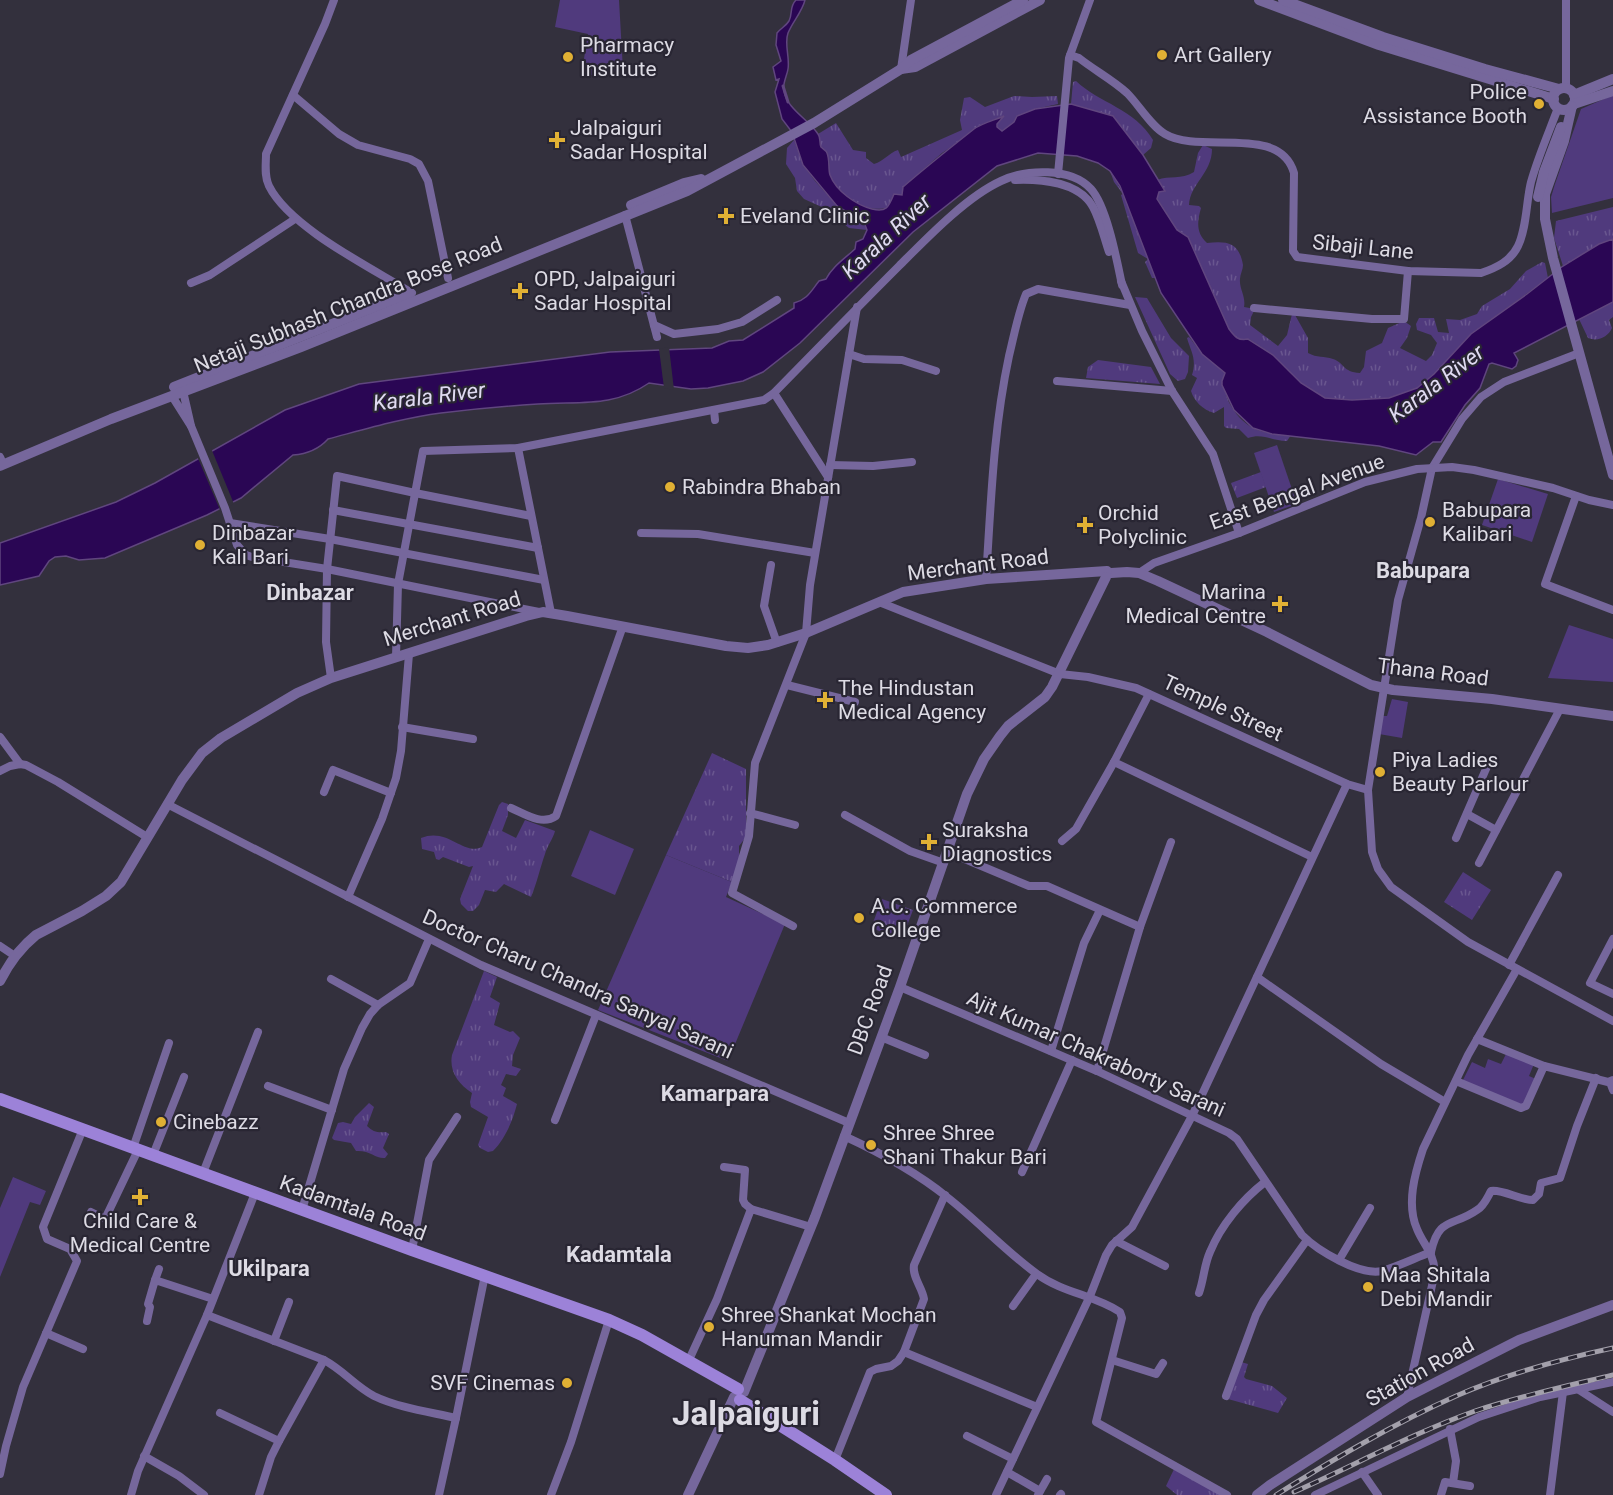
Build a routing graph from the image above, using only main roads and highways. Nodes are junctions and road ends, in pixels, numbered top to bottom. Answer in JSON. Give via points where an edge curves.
{"nodes":[{"id":1,"x":0,"y":1099,"type":"edge"},
{"id":2,"x":872,"y":1491,"type":"edge"},
{"id":3,"x":886,"y":1495,"type":"edge"}],
"edges":[{"from":1,"to":2,"type":"main road","name":"Kadamtala Road","via":[[609,1320],[642,1335],[739,1394],[835,1460]]},
{"from":2,"to":3,"type":"main road","name":"Kadamtala Road"}]}
